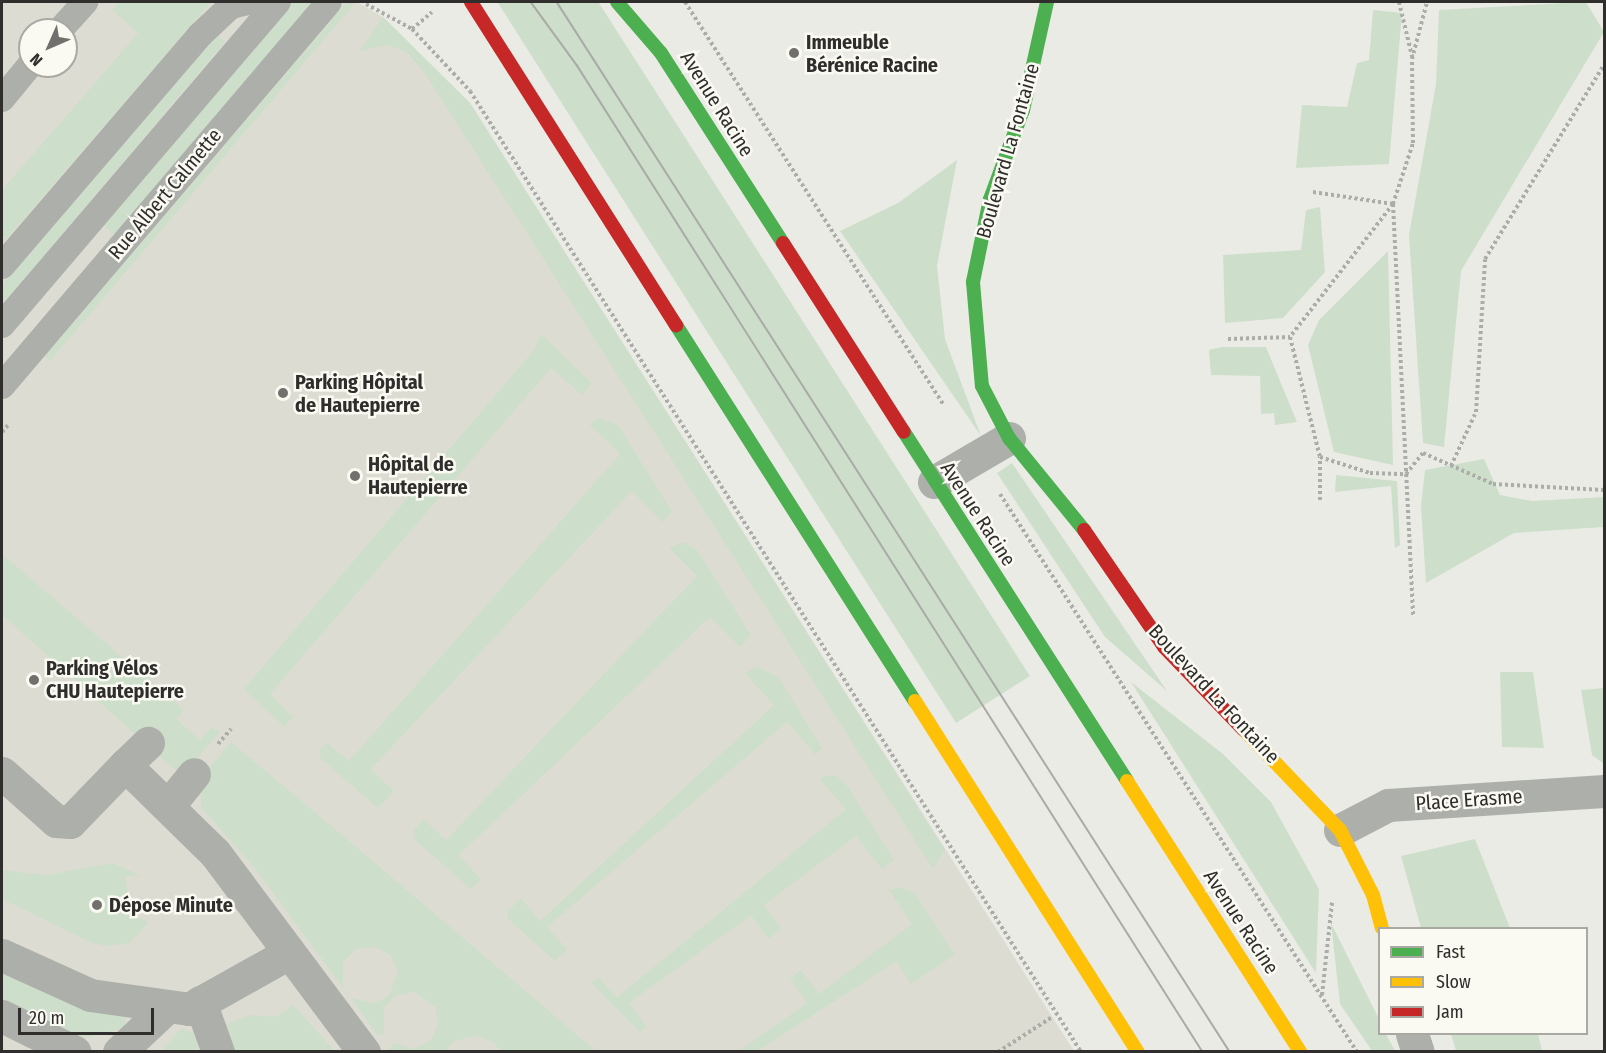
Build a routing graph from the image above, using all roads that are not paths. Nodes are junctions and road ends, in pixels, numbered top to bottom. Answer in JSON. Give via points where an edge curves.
{"nodes":[{"id":1,"x":85,"y":2,"type":"edge"},
{"id":2,"x":248,"y":2,"type":"edge"},
{"id":3,"x":278,"y":2,"type":"edge"},
{"id":4,"x":329,"y":2,"type":"edge"},
{"id":5,"x":471,"y":2,"type":"edge"},
{"id":6,"x":617,"y":2,"type":"edge"},
{"id":7,"x":634,"y":2,"type":"edge"},
{"id":8,"x":1047,"y":2,"type":"edge"},
{"id":9,"x":71,"y":18,"type":"edge"},
{"id":10,"x":661,"y":53,"type":"junction"},
{"id":11,"x":19,"y":78,"type":"edge"},
{"id":12,"x":2,"y":99,"type":"edge"},
{"id":13,"x":2,"y":266,"type":"edge"},
{"id":14,"x":2,"y":325,"type":"edge"},
{"id":15,"x":2,"y":386,"type":"edge"},
{"id":16,"x":1009,"y":438,"type":"junction"},
{"id":17,"x":934,"y":482,"type":"junction"},
{"id":18,"x":194,"y":774,"type":"dead end"},
{"id":19,"x":6,"y":785,"type":"edge"},
{"id":20,"x":1605,"y":791,"type":"edge"},
{"id":21,"x":168,"y":806,"type":"junction"},
{"id":22,"x":1340,"y":831,"type":"junction"},
{"id":23,"x":1382,"y":927,"type":"edge"},
{"id":24,"x":287,"y":954,"type":"junction"},
{"id":25,"x":2,"y":955,"type":"edge"},
{"id":26,"x":200,"y":1002,"type":"junction"},
{"id":27,"x":166,"y":1007,"type":"junction"},
{"id":28,"x":2,"y":1016,"type":"edge"},
{"id":29,"x":1412,"y":1035,"type":"edge"},
{"id":30,"x":75,"y":1052,"type":"edge"},
{"id":31,"x":119,"y":1052,"type":"edge"},
{"id":32,"x":218,"y":1052,"type":"edge"},
{"id":33,"x":364,"y":1052,"type":"edge"},
{"id":34,"x":1138,"y":1052,"type":"edge"},
{"id":35,"x":1300,"y":1052,"type":"edge"},
{"id":36,"x":1418,"y":1052,"type":"edge"}],
"edges":[{"from":1,"to":9,"type":"lane"},
{"from":2,"to":13,"type":"lane","via":[[231,6],[200,35]]},
{"from":3,"to":14,"type":"lane","name":"Rue Albert Calmette"},
{"from":4,"to":15,"type":"lane","name":"Rue Albert Calmette"},
{"from":5,"to":34,"type":"street"},
{"from":6,"to":10,"type":"street","name":"Avenue Racine"},
{"from":7,"to":10,"type":"street"},
{"from":8,"to":16,"type":"street","name":"Boulevard La Fontaine","via":[[1023,110],[990,199],[973,282],[982,386]]},
{"from":10,"to":17,"type":"street","name":"Avenue Racine"},
{"from":11,"to":12,"type":"lane"},
{"from":16,"to":17,"type":"street"},
{"from":16,"to":22,"type":"street","name":"Boulevard La Fontaine","via":[[1068,506],[1164,647]]},
{"from":17,"to":35,"type":"street","name":"Avenue Racine"},
{"from":18,"to":21,"type":"street"},
{"from":19,"to":21,"type":"street","via":[[56,821],[70,822],[136,754]]},
{"from":20,"to":22,"type":"street","name":"Place Erasme","via":[[1388,805]]},
{"from":21,"to":24,"type":"street","via":[[215,853]]},
{"from":22,"to":23,"type":"street","name":"Boulevard La Fontaine","via":[[1373,895]]},
{"from":24,"to":26,"type":"street"},
{"from":24,"to":33,"type":"street"},
{"from":25,"to":27,"type":"street","via":[[90,995]]},
{"from":26,"to":27,"type":"street","via":[[189,1009]]},
{"from":26,"to":32,"type":"street"},
{"from":27,"to":31,"type":"street"},
{"from":28,"to":30,"type":"street"},
{"from":29,"to":36,"type":"street"}]}
